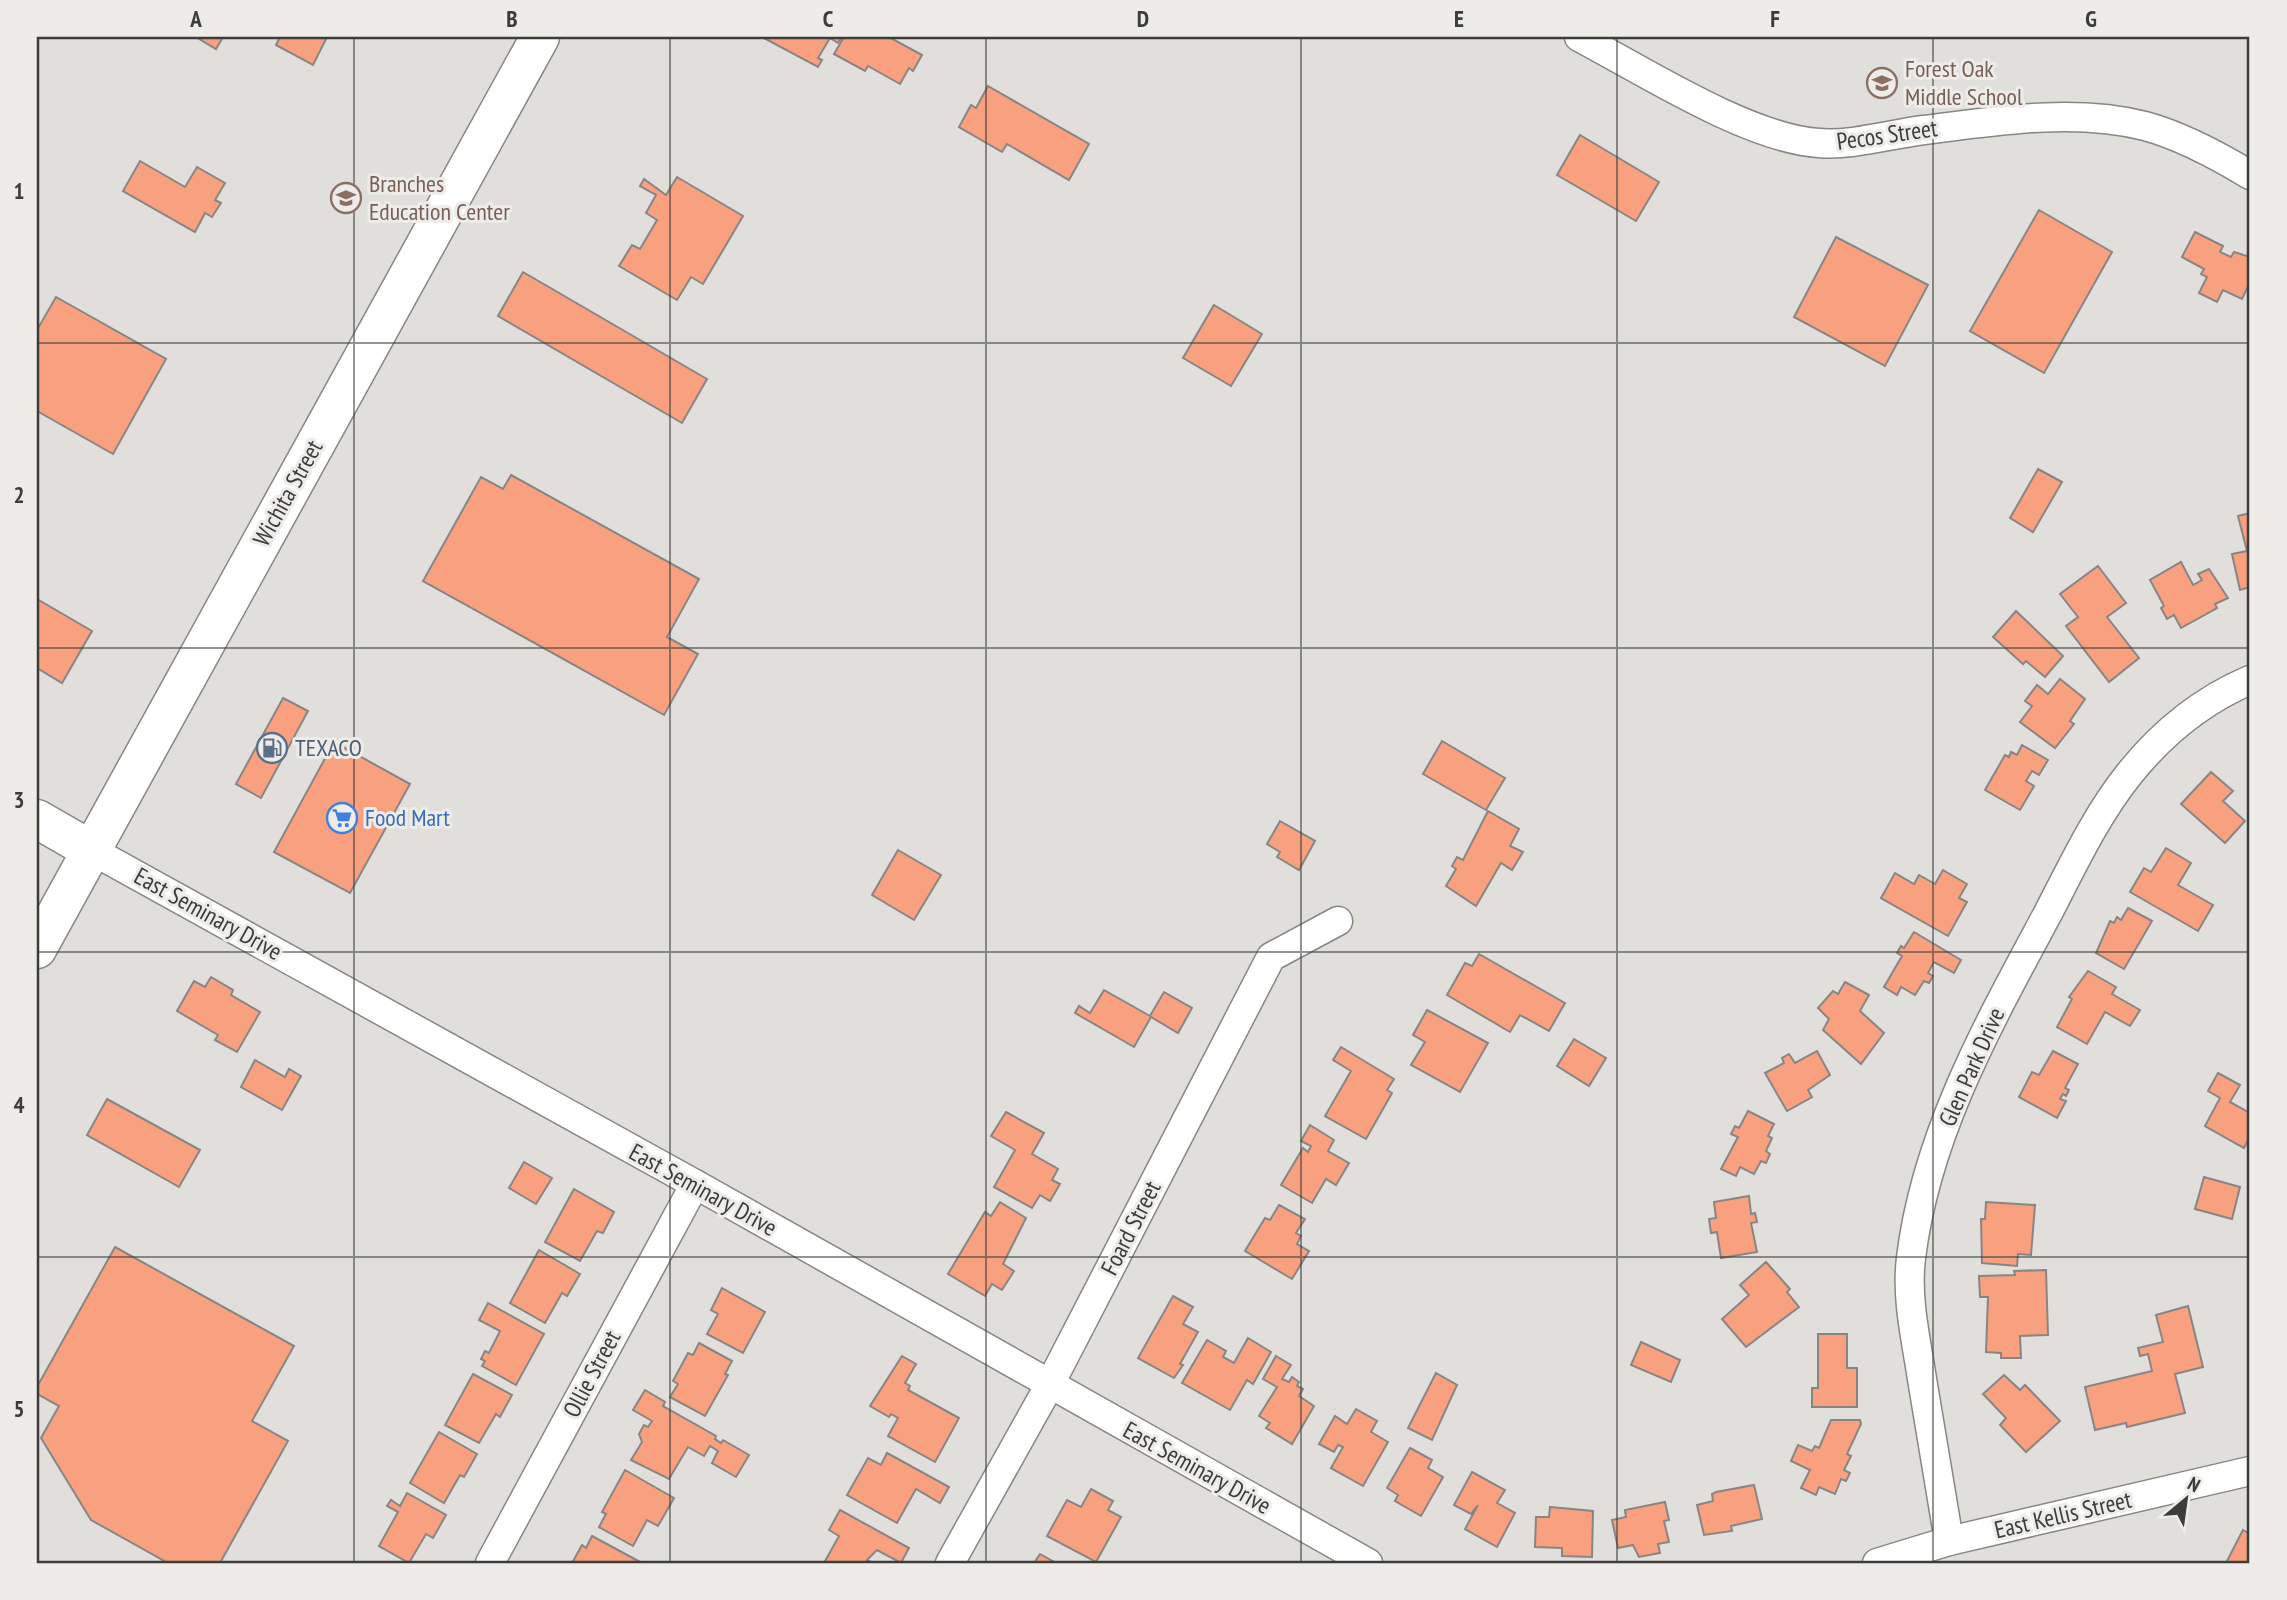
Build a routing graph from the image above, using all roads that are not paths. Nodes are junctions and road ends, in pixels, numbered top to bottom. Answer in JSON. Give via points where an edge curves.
{"nodes":[{"id":1,"x":540,"y":37,"type":"edge"},
{"id":2,"x":1579,"y":37,"type":"edge"},
{"id":3,"x":2250,"y":174,"type":"edge"},
{"id":4,"x":2250,"y":680,"type":"edge"},
{"id":5,"x":37,"y":819,"type":"edge"},
{"id":6,"x":91,"y":850,"type":"junction"},
{"id":7,"x":1338,"y":921,"type":"dead end"},
{"id":8,"x":37,"y":949,"type":"edge"},
{"id":9,"x":695,"y":1184,"type":"junction"},
{"id":10,"x":1049,"y":1386,"type":"junction"},
{"id":11,"x":2250,"y":1471,"type":"edge"},
{"id":12,"x":1949,"y":1541,"type":"junction"},
{"id":13,"x":490,"y":1563,"type":"edge"},
{"id":14,"x":950,"y":1563,"type":"edge"},
{"id":15,"x":1368,"y":1563,"type":"edge"},
{"id":16,"x":1877,"y":1563,"type":"edge"}],
"edges":[{"from":1,"to":6,"type":"main road","name":"Wichita Street"},
{"from":2,"to":3,"type":"street","name":"Pecos Street","via":[[1723,113],[1793,140],[1822,144],[1969,124],[2074,117],[2144,126],[2211,151]]},
{"from":4,"to":12,"type":"street","name":"Glen Park Drive","via":[[2216,695],[2171,729],[2129,774],[2087,839],[1961,1081],[1932,1164],[1911,1260],[1911,1311]]},
{"from":5,"to":6,"type":"main road","name":"East Seminary Drive"},
{"from":6,"to":8,"type":"main road","name":"Wichita Street"},
{"from":6,"to":9,"type":"street","name":"East Seminary Drive"},
{"from":7,"to":10,"type":"street","name":"Foard Street","via":[[1271,957]]},
{"from":9,"to":10,"type":"street","name":"East Seminary Drive"},
{"from":9,"to":13,"type":"street","name":"Ollie Street"},
{"from":10,"to":14,"type":"street","name":"Foard Street"},
{"from":10,"to":15,"type":"street","name":"East Seminary Drive"},
{"from":11,"to":12,"type":"street","name":"East Kellis Street"},
{"from":12,"to":16,"type":"street","name":"East Kellis Street"}]}
